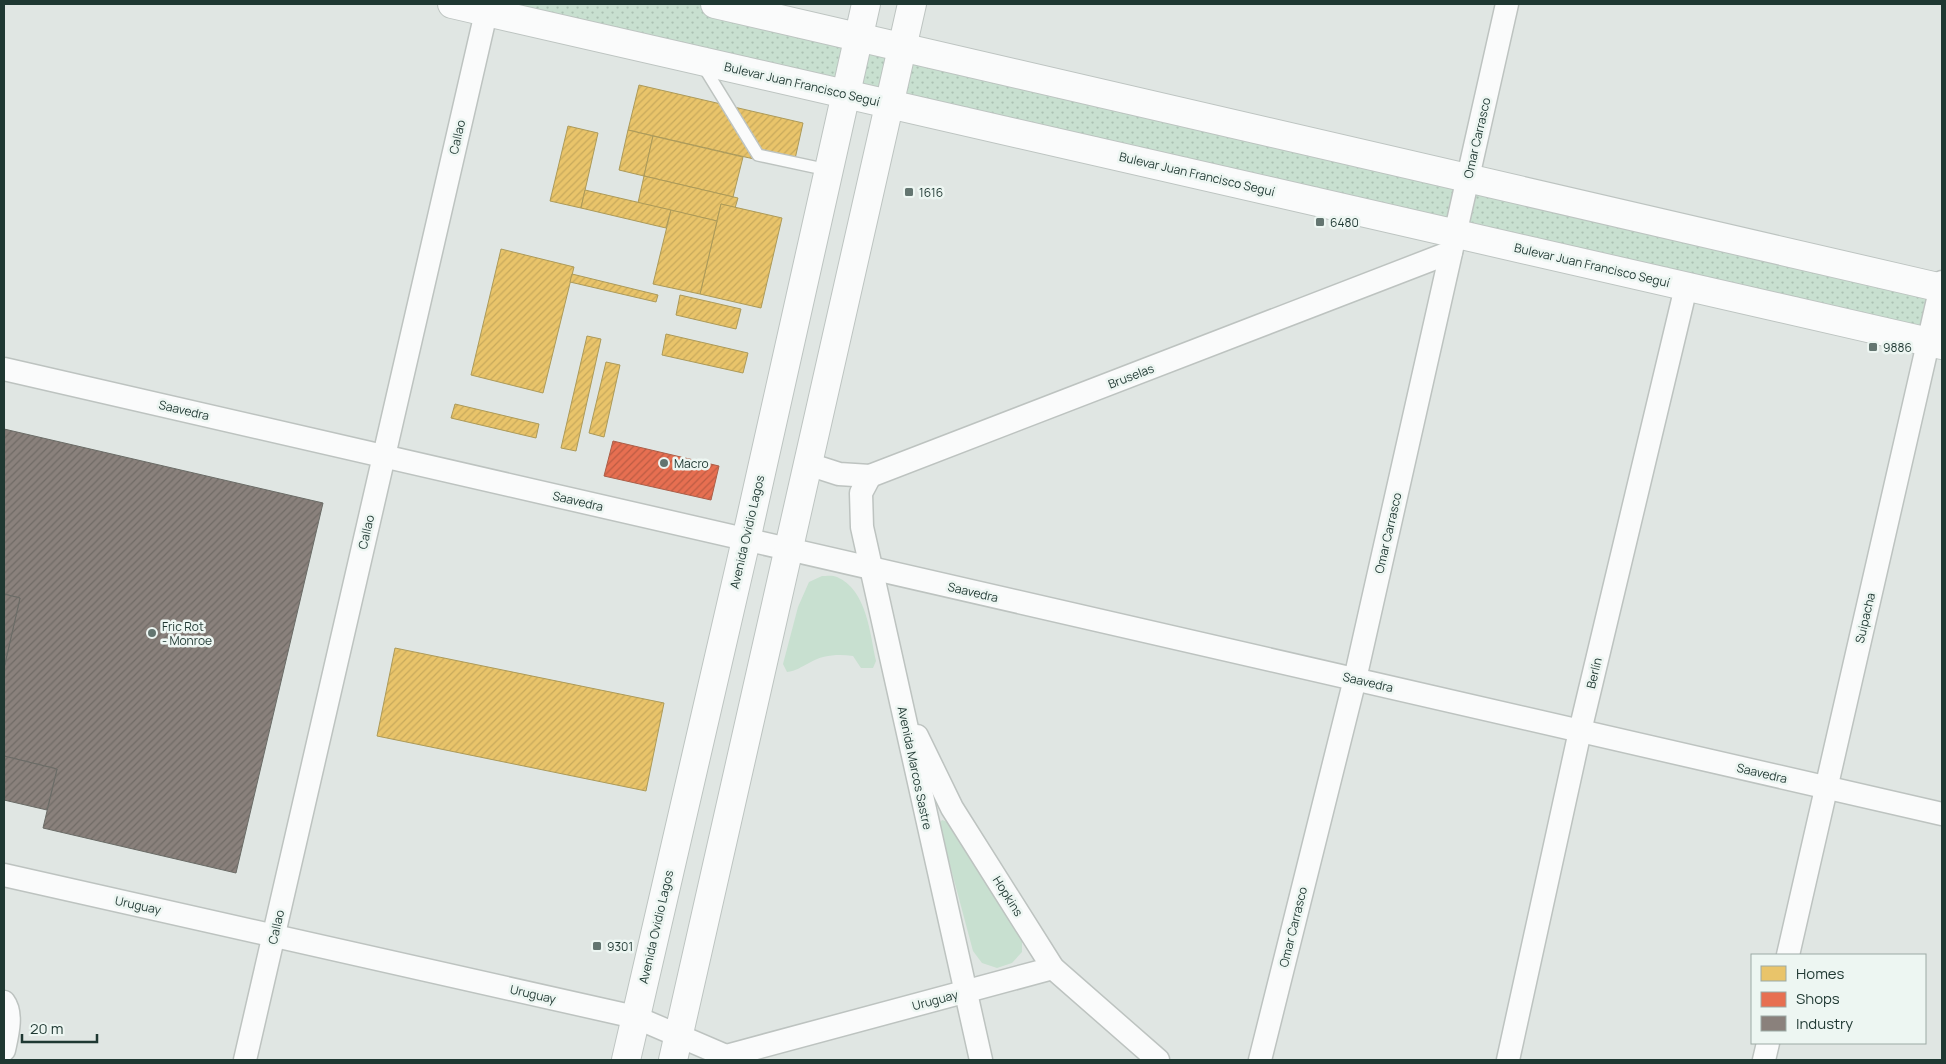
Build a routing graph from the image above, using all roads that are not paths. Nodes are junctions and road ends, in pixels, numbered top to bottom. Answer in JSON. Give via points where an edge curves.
{"nodes":[{"id":1,"x":452,"y":4,"type":"edge"},
{"id":2,"x":715,"y":4,"type":"edge"},
{"id":3,"x":866,"y":4,"type":"edge"},
{"id":4,"x":912,"y":4,"type":"edge"},
{"id":5,"x":1507,"y":4,"type":"edge"},
{"id":6,"x":487,"y":8,"type":"edge"},
{"id":7,"x":859,"y":37,"type":"junction"},
{"id":8,"x":902,"y":46,"type":"junction"},
{"id":9,"x":699,"y":60,"type":"junction"},
{"id":10,"x":846,"y":94,"type":"junction"},
{"id":11,"x":889,"y":104,"type":"junction"},
{"id":12,"x":829,"y":170,"type":"junction"},
{"id":13,"x":1468,"y":177,"type":"junction"},
{"id":14,"x":1454,"y":243,"type":"junction"},
{"id":15,"x":1942,"y":285,"type":"edge"},
{"id":16,"x":1686,"y":286,"type":"junction"},
{"id":17,"x":1935,"y":344,"type":"edge"},
{"id":18,"x":4,"y":369,"type":"edge"},
{"id":19,"x":384,"y":456,"type":"junction"},
{"id":20,"x":808,"y":464,"type":"junction"},
{"id":21,"x":870,"y":476,"type":"junction"},
{"id":22,"x":746,"y":540,"type":"junction"},
{"id":23,"x":789,"y":550,"type":"junction"},
{"id":24,"x":872,"y":569,"type":"junction"},
{"id":25,"x":1355,"y":679,"type":"junction"},
{"id":26,"x":900,"y":700,"type":"junction"},
{"id":27,"x":1580,"y":731,"type":"junction"},
{"id":28,"x":1827,"y":787,"type":"junction"},
{"id":29,"x":1942,"y":814,"type":"edge"},
{"id":30,"x":4,"y":876,"type":"edge"},
{"id":31,"x":274,"y":935,"type":"junction"},
{"id":32,"x":1788,"y":954,"type":"edge"},
{"id":33,"x":1053,"y":968,"type":"junction"},
{"id":34,"x":964,"y":992,"type":"junction"},
{"id":35,"x":4,"y":1002,"type":"edge"},
{"id":36,"x":635,"y":1017,"type":"junction"},
{"id":37,"x":1768,"y":1044,"type":"edge"},
{"id":38,"x":676,"y":1048,"type":"edge"},
{"id":39,"x":4,"y":1050,"type":"edge"},
{"id":40,"x":245,"y":1060,"type":"edge"},
{"id":41,"x":626,"y":1060,"type":"edge"},
{"id":42,"x":981,"y":1060,"type":"edge"},
{"id":43,"x":1158,"y":1060,"type":"edge"},
{"id":44,"x":1260,"y":1060,"type":"edge"},
{"id":45,"x":1508,"y":1060,"type":"edge"},
{"id":46,"x":1764,"y":1060,"type":"edge"}],
"edges":[{"from":1,"to":6,"type":"main road","name":"Bulevar Juan Francisco Seguí"},
{"from":2,"to":7,"type":"main road"},
{"from":3,"to":7,"type":"main road","name":"Avenida Ovidio Lagos"},
{"from":4,"to":8,"type":"main road"},
{"from":5,"to":13,"type":"street","name":"Omar Carrasco"},
{"from":6,"to":9,"type":"main road","name":"Bulevar Juan Francisco Seguí"},
{"from":6,"to":19,"type":"street","name":"Callao"},
{"from":7,"to":8,"type":"main road"},
{"from":7,"to":10,"type":"main road","name":"Avenida Ovidio Lagos"},
{"from":8,"to":11,"type":"main road"},
{"from":8,"to":13,"type":"main road"},
{"from":9,"to":10,"type":"main road","name":"Bulevar Juan Francisco Seguí"},
{"from":9,"to":12,"type":"lane","via":[[758,155]]},
{"from":10,"to":11,"type":"main road","name":"Bulevar Juan Francisco Seguí"},
{"from":10,"to":12,"type":"main road","name":"Avenida Ovidio Lagos"},
{"from":11,"to":14,"type":"main road","name":"Bulevar Juan Francisco Seguí"},
{"from":11,"to":20,"type":"main road"},
{"from":12,"to":22,"type":"main road","name":"Avenida Ovidio Lagos"},
{"from":13,"to":14,"type":"street","name":"Omar Carrasco"},
{"from":13,"to":15,"type":"main road"},
{"from":14,"to":16,"type":"main road","name":"Bulevar Juan Francisco Seguí"},
{"from":14,"to":21,"type":"street","name":"Bruselas"},
{"from":14,"to":25,"type":"street","name":"Omar Carrasco"},
{"from":15,"to":17,"type":"street","name":"Suipacha"},
{"from":16,"to":17,"type":"main road","name":"Bulevar Juan Francisco Seguí"},
{"from":16,"to":27,"type":"street","name":"Berlín"},
{"from":17,"to":28,"type":"street","name":"Suipacha"},
{"from":18,"to":19,"type":"street","name":"Saavedra"},
{"from":19,"to":22,"type":"street","name":"Saavedra"},
{"from":19,"to":31,"type":"street","name":"Callao"},
{"from":20,"to":21,"type":"street","name":"Bruselas","via":[[839,474]]},
{"from":20,"to":23,"type":"main road"},
{"from":21,"to":24,"type":"street","name":"Avenida Marcos Sastre","via":[[861,494],[862,527]]},
{"from":22,"to":23,"type":"street","name":"Saavedra"},
{"from":22,"to":36,"type":"main road","name":"Avenida Ovidio Lagos"},
{"from":23,"to":24,"type":"street","name":"Saavedra"},
{"from":23,"to":38,"type":"main road"},
{"from":24,"to":25,"type":"street","name":"Saavedra"},
{"from":24,"to":26,"type":"street","name":"Avenida Marcos Sastre"},
{"from":25,"to":27,"type":"street","name":"Saavedra"},
{"from":25,"to":44,"type":"street","name":"Omar Carrasco"},
{"from":26,"to":33,"type":"street","name":"Hopkins","via":[[952,808]]},
{"from":26,"to":34,"type":"street","name":"Avenida Marcos Sastre"},
{"from":27,"to":28,"type":"street","name":"Saavedra"},
{"from":27,"to":45,"type":"street","name":"Berlín"},
{"from":28,"to":29,"type":"street","name":"Saavedra"},
{"from":28,"to":32,"type":"street","name":"Suipacha"},
{"from":30,"to":31,"type":"street","name":"Uruguay"},
{"from":31,"to":36,"type":"street","name":"Uruguay"},
{"from":31,"to":40,"type":"street","name":"Callao"},
{"from":33,"to":34,"type":"street","name":"Uruguay"},
{"from":33,"to":43,"type":"street","name":"Hopkins"},
{"from":34,"to":38,"type":"street","name":"Uruguay","via":[[726,1056]]},
{"from":34,"to":42,"type":"street","name":"Avenida Marcos Sastre"},
{"from":35,"to":39,"type":"street","via":[[9,1018]]},
{"from":36,"to":38,"type":"street","name":"Uruguay"},
{"from":36,"to":41,"type":"main road","name":"Avenida Ovidio Lagos"},
{"from":37,"to":46,"type":"street"}]}
